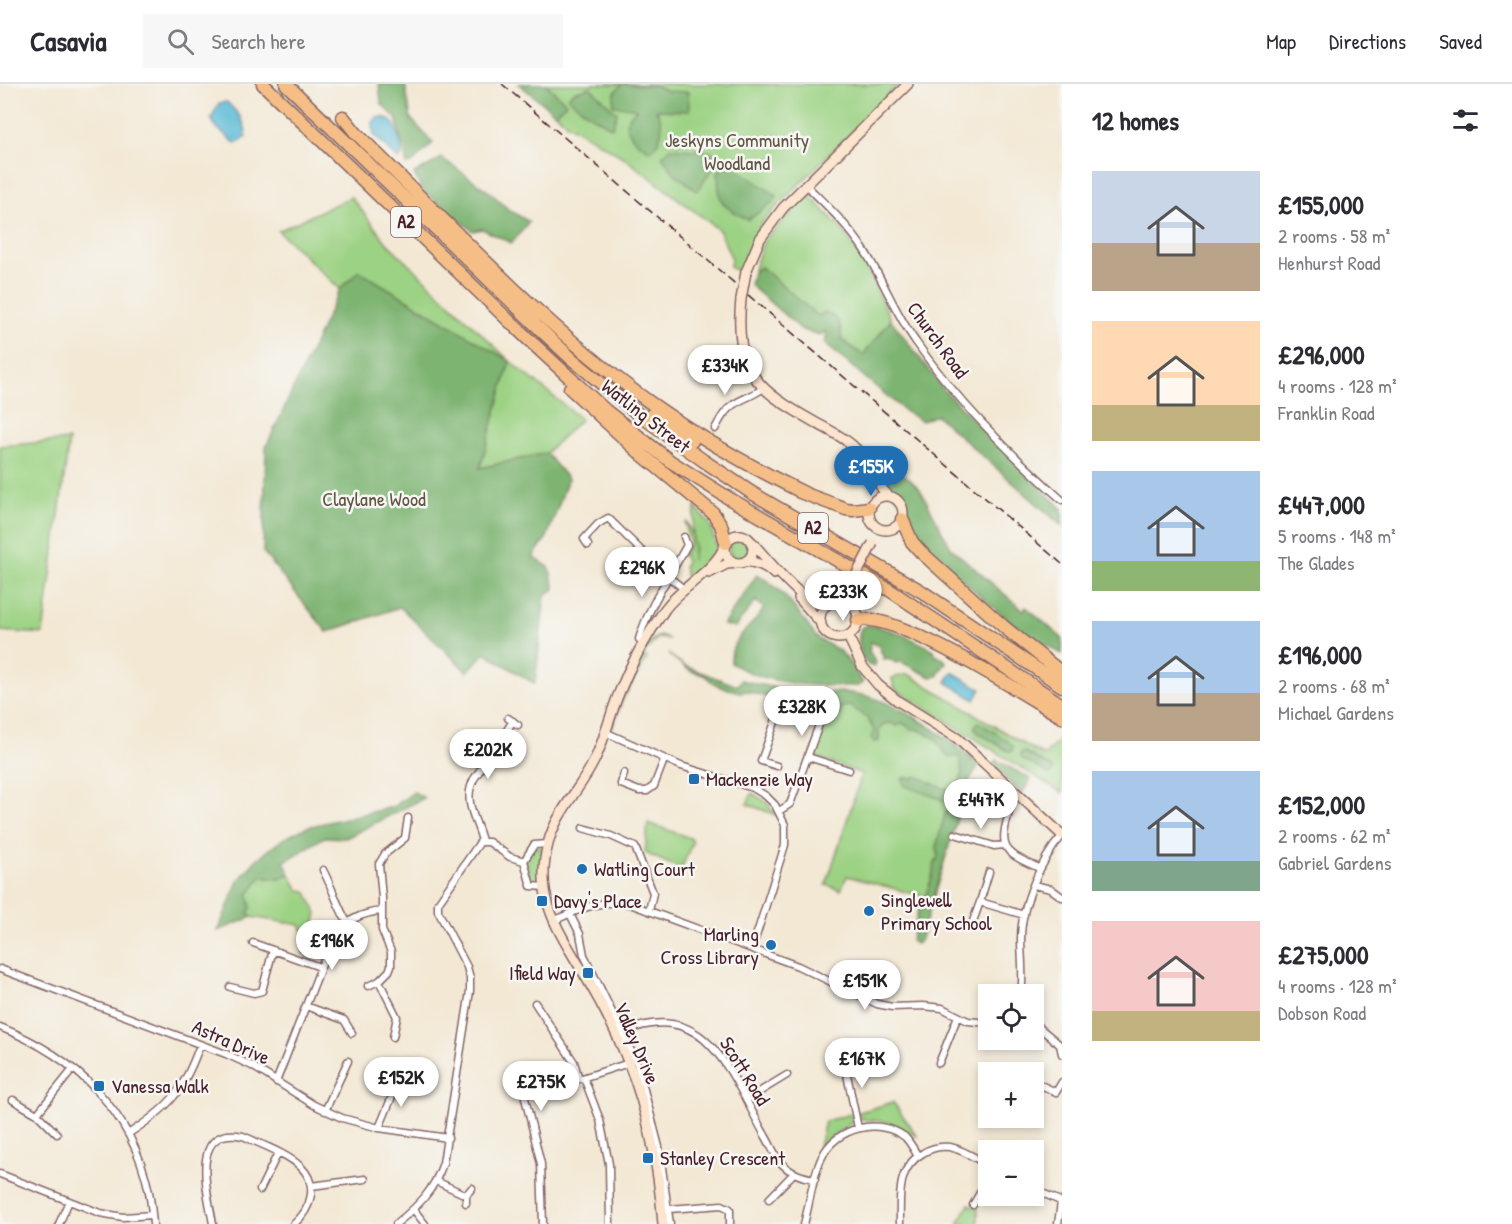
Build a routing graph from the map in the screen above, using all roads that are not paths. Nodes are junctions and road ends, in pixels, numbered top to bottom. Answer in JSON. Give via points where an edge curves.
{"nodes":[{"id":1,"x":263,"y":84,"type":"edge"},
{"id":2,"x":286,"y":84,"type":"edge"},
{"id":3,"x":908,"y":84,"type":"edge"},
{"id":4,"x":343,"y":117,"type":"dead end"},
{"id":5,"x":806,"y":185,"type":"junction"},
{"id":6,"x":549,"y":359,"type":"junction"},
{"id":7,"x":572,"y":359,"type":"junction"},
{"id":8,"x":763,"y":388,"type":"junction"},
{"id":9,"x":715,"y":429,"type":"dead end"},
{"id":10,"x":872,"y":471,"type":"junction"},
{"id":11,"x":806,"y":494,"type":"junction"},
{"id":12,"x":889,"y":496,"type":"junction"},
{"id":13,"x":1062,"y":500,"type":"edge"},
{"id":14,"x":870,"y":506,"type":"junction"},
{"id":15,"x":902,"y":519,"type":"junction"},
{"id":16,"x":873,"y":524,"type":"junction"},
{"id":17,"x":888,"y":530,"type":"junction"},
{"id":18,"x":684,"y":537,"type":"dead end"},
{"id":19,"x":583,"y":540,"type":"dead end"},
{"id":20,"x":873,"y":541,"type":"junction"},
{"id":21,"x":752,"y":542,"type":"junction"},
{"id":22,"x":726,"y":543,"type":"junction"},
{"id":23,"x":742,"y":562,"type":"junction"},
{"id":24,"x":669,"y":577,"type":"junction"},
{"id":25,"x":698,"y":577,"type":"junction"},
{"id":26,"x":850,"y":588,"type":"junction"},
{"id":27,"x":684,"y":589,"type":"junction"},
{"id":28,"x":832,"y":602,"type":"junction"},
{"id":29,"x":852,"y":606,"type":"junction"},
{"id":30,"x":858,"y":620,"type":"junction"},
{"id":31,"x":821,"y":623,"type":"junction"},
{"id":32,"x":848,"y":636,"type":"junction"},
{"id":33,"x":643,"y":644,"type":"junction"},
{"id":34,"x":1062,"y":673,"type":"edge"},
{"id":35,"x":1062,"y":686,"type":"edge"},
{"id":36,"x":1062,"y":705,"type":"edge"},
{"id":37,"x":1062,"y":717,"type":"edge"},
{"id":38,"x":513,"y":721,"type":"dead end"},
{"id":39,"x":605,"y":732,"type":"junction"},
{"id":40,"x":808,"y":757,"type":"junction"},
{"id":41,"x":664,"y":760,"type":"junction"},
{"id":42,"x":777,"y":766,"type":"dead end"},
{"id":43,"x":849,"y":770,"type":"dead end"},
{"id":44,"x":624,"y":773,"type":"dead end"},
{"id":45,"x":1010,"y":809,"type":"dead end"},
{"id":46,"x":779,"y":811,"type":"junction"},
{"id":47,"x":408,"y":818,"type":"dead end"},
{"id":48,"x":583,"y":828,"type":"dead end"},
{"id":49,"x":956,"y":834,"type":"dead end"},
{"id":50,"x":1062,"y":835,"type":"edge"},
{"id":51,"x":482,"y":841,"type":"junction"},
{"id":52,"x":548,"y":844,"type":"junction"},
{"id":53,"x":1005,"y":845,"type":"junction"},
{"id":54,"x":524,"y":861,"type":"junction"},
{"id":55,"x":1039,"y":868,"type":"junction"},
{"id":56,"x":323,"y":870,"type":"dead end"},
{"id":57,"x":989,"y":872,"type":"dead end"},
{"id":58,"x":1034,"y":885,"type":"junction"},
{"id":59,"x":544,"y":887,"type":"junction"},
{"id":60,"x":1062,"y":897,"type":"edge"},
{"id":61,"x":980,"y":902,"type":"junction"},
{"id":62,"x":382,"y":911,"type":"junction"},
{"id":63,"x":649,"y":911,"type":"junction"},
{"id":64,"x":570,"y":914,"type":"junction"},
{"id":65,"x":1024,"y":915,"type":"junction"},
{"id":66,"x":553,"y":921,"type":"junction"},
{"id":67,"x":347,"y":922,"type":"junction"},
{"id":68,"x":972,"y":924,"type":"dead end"},
{"id":69,"x":253,"y":943,"type":"dead end"},
{"id":70,"x":752,"y":949,"type":"junction"},
{"id":71,"x":273,"y":950,"type":"junction"},
{"id":72,"x":320,"y":967,"type":"junction"},
{"id":73,"x":0,"y":969,"type":"edge"},
{"id":74,"x":379,"y":981,"type":"junction"},
{"id":75,"x":1021,"y":984,"type":"edge"},
{"id":76,"x":368,"y":986,"type":"dead end"},
{"id":77,"x":230,"y":987,"type":"dead end"},
{"id":78,"x":535,"y":1003,"type":"dead end"},
{"id":79,"x":306,"y":1006,"type":"junction"},
{"id":80,"x":958,"y":1016,"type":"junction"},
{"id":81,"x":978,"y":1022,"type":"edge"},
{"id":82,"x":0,"y":1027,"type":"edge"},
{"id":83,"x":1044,"y":1031,"type":"edge"},
{"id":84,"x":624,"y":1032,"type":"junction"},
{"id":85,"x":352,"y":1033,"type":"dead end"},
{"id":86,"x":393,"y":1037,"type":"dead end"},
{"id":87,"x":1061,"y":1044,"type":"edge"},
{"id":88,"x":200,"y":1045,"type":"junction"},
{"id":89,"x":1062,"y":1054,"type":"edge"},
{"id":90,"x":843,"y":1055,"type":"dead end"},
{"id":91,"x":348,"y":1061,"type":"dead end"},
{"id":92,"x":629,"y":1063,"type":"junction"},
{"id":93,"x":939,"y":1063,"type":"dead end"},
{"id":94,"x":74,"y":1069,"type":"junction"},
{"id":95,"x":788,"y":1075,"type":"dead end"},
{"id":96,"x":582,"y":1078,"type":"junction"},
{"id":97,"x":399,"y":1080,"type":"dead end"},
{"id":98,"x":276,"y":1082,"type":"junction"},
{"id":99,"x":1062,"y":1082,"type":"edge"},
{"id":100,"x":1044,"y":1087,"type":"edge"},
{"id":101,"x":14,"y":1100,"type":"dead end"},
{"id":102,"x":746,"y":1100,"type":"junction"},
{"id":103,"x":325,"y":1111,"type":"junction"},
{"id":104,"x":37,"y":1114,"type":"junction"},
{"id":105,"x":379,"y":1128,"type":"junction"},
{"id":106,"x":858,"y":1128,"type":"junction"},
{"id":107,"x":57,"y":1134,"type":"dead end"},
{"id":108,"x":128,"y":1134,"type":"junction"},
{"id":109,"x":448,"y":1138,"type":"junction"},
{"id":110,"x":278,"y":1153,"type":"junction"},
{"id":111,"x":918,"y":1156,"type":"junction"},
{"id":112,"x":978,"y":1160,"type":"edge"},
{"id":113,"x":794,"y":1173,"type":"junction"},
{"id":114,"x":0,"y":1174,"type":"edge"},
{"id":115,"x":365,"y":1179,"type":"dead end"},
{"id":116,"x":815,"y":1179,"type":"junction"},
{"id":117,"x":436,"y":1182,"type":"junction"},
{"id":118,"x":311,"y":1186,"type":"junction"},
{"id":119,"x":471,"y":1188,"type":"dead end"},
{"id":120,"x":260,"y":1190,"type":"dead end"},
{"id":121,"x":1044,"y":1194,"type":"edge"},
{"id":122,"x":466,"y":1195,"type":"junction"},
{"id":123,"x":978,"y":1198,"type":"edge"},
{"id":124,"x":769,"y":1199,"type":"dead end"},
{"id":125,"x":69,"y":1201,"type":"junction"},
{"id":126,"x":1062,"y":1202,"type":"edge"},
{"id":127,"x":466,"y":1203,"type":"dead end"},
{"id":128,"x":974,"y":1205,"type":"dead end"},
{"id":129,"x":669,"y":1209,"type":"junction"},
{"id":130,"x":414,"y":1210,"type":"junction"},
{"id":131,"x":152,"y":1215,"type":"junction"},
{"id":132,"x":59,"y":1224,"type":"edge"},
{"id":133,"x":153,"y":1224,"type":"edge"},
{"id":134,"x":213,"y":1224,"type":"edge"},
{"id":135,"x":294,"y":1224,"type":"edge"},
{"id":136,"x":396,"y":1224,"type":"edge"},
{"id":137,"x":425,"y":1224,"type":"edge"},
{"id":138,"x":543,"y":1224,"type":"edge"},
{"id":139,"x":610,"y":1224,"type":"edge"},
{"id":140,"x":663,"y":1224,"type":"edge"},
{"id":141,"x":670,"y":1224,"type":"edge"},
{"id":142,"x":730,"y":1224,"type":"edge"},
{"id":143,"x":804,"y":1224,"type":"edge"},
{"id":144,"x":900,"y":1224,"type":"edge"},
{"id":145,"x":1058,"y":1224,"type":"edge"}],
"edges":[{"from":1,"to":6,"type":"highway","name":"Watling Street","number":"A2"},
{"from":2,"to":7,"type":"highway","name":"Watling Street","number":"A2"},
{"from":3,"to":5,"type":"street"},
{"from":4,"to":11,"type":"highway","via":[[513,286],[619,379],[709,442]]},
{"from":5,"to":8,"type":"street","bridge":true,"via":[[767,227],[746,272],[741,299],[742,346],[751,372]]},
{"from":5,"to":13,"type":"street","name":"Church Road","via":[[859,243],[905,326],[938,370],[984,424]]},
{"from":6,"to":22,"type":"highway","via":[[597,415],[713,513],[722,525]]},
{"from":6,"to":36,"type":"highway","name":"Watling Street","number":"A2","via":[[606,411],[670,461],[891,591]]},
{"from":7,"to":11,"type":"highway","via":[[715,455],[757,477]]},
{"from":7,"to":35,"type":"highway","name":"Watling Street","number":"A2","via":[[638,414],[704,461],[921,591]]},
{"from":8,"to":9,"type":"street","via":[[731,406]]},
{"from":8,"to":10,"type":"street","via":[[783,405],[851,444]]},
{"from":10,"to":12,"type":"street"},
{"from":10,"to":14,"type":"street","via":[[875,489]]},
{"from":11,"to":14,"type":"highway","via":[[846,509]]},
{"from":12,"to":14,"type":"street","via":[[879,497]]},
{"from":12,"to":15,"type":"street","via":[[899,502]]},
{"from":14,"to":16,"type":"street","via":[[868,514]]},
{"from":15,"to":17,"type":"street"},
{"from":15,"to":34,"type":"highway","via":[[921,552]]},
{"from":16,"to":17,"type":"street"},
{"from":16,"to":20,"type":"street"},
{"from":17,"to":20,"type":"street"},
{"from":18,"to":24,"type":"street","via":[[687,545],[682,561]]},
{"from":19,"to":24,"type":"street","via":[[608,518]]},
{"from":20,"to":26,"type":"street","bridge":true},
{"from":21,"to":22,"type":"street","via":[[738,534]]},
{"from":21,"to":23,"type":"street","via":[[753,553]]},
{"from":21,"to":28,"type":"street","via":[[812,602]]},
{"from":22,"to":23,"type":"street","via":[[728,557]]},
{"from":22,"to":25,"type":"street","name":"Valley Drive","via":[[717,561]]},
{"from":23,"to":25,"type":"street","name":"Valley Drive"},
{"from":23,"to":31,"type":"street","via":[[769,568]]},
{"from":24,"to":27,"type":"street"},
{"from":24,"to":33,"type":"street","via":[[645,620],[639,639]]},
{"from":25,"to":27,"type":"street","name":"Valley Drive"},
{"from":26,"to":28,"type":"street"},
{"from":26,"to":29,"type":"street"},
{"from":27,"to":33,"type":"street","name":"Valley Drive"},
{"from":28,"to":29,"type":"street"},
{"from":28,"to":31,"type":"street","via":[[822,612]]},
{"from":29,"to":30,"type":"street"},
{"from":30,"to":32,"type":"street"},
{"from":30,"to":37,"type":"highway","via":[[873,618],[920,636]]},
{"from":31,"to":32,"type":"street","via":[[831,636]]},
{"from":32,"to":50,"type":"street","via":[[862,666],[878,685],[957,738]]},
{"from":33,"to":39,"type":"street","name":"Valley Drive","via":[[624,680]]},
{"from":38,"to":51,"type":"street","via":[[469,789],[469,805]]},
{"from":39,"to":41,"type":"street"},
{"from":39,"to":52,"type":"street","name":"Valley Drive","via":[[592,765],[559,814]]},
{"from":40,"to":42,"type":"street","via":[[820,722],[816,716],[780,708],[761,761]]},
{"from":40,"to":43,"type":"street"},
{"from":40,"to":46,"type":"street","via":[[792,799]]},
{"from":41,"to":44,"type":"street","via":[[649,791],[621,784]]},
{"from":41,"to":46,"type":"street","via":[[753,788]]},
{"from":45,"to":53,"type":"street","via":[[1003,831]]},
{"from":46,"to":70,"type":"street","via":[[785,825],[785,846]]},
{"from":47,"to":62,"type":"street","via":[[404,839],[379,864]]},
{"from":48,"to":63,"type":"street","via":[[635,847],[653,894]]},
{"from":49,"to":53,"type":"street","via":[[994,846]]},
{"from":50,"to":55,"type":"street"},
{"from":51,"to":54,"type":"street"},
{"from":51,"to":109,"type":"street","via":[[437,905],[470,981]]},
{"from":52,"to":54,"type":"street","via":[[534,844]]},
{"from":52,"to":59,"type":"street","name":"Valley Drive"},
{"from":53,"to":55,"type":"street","via":[[1009,853]]},
{"from":54,"to":59,"type":"street","via":[[530,885]]},
{"from":55,"to":58,"type":"street"},
{"from":56,"to":67,"type":"street"},
{"from":57,"to":61,"type":"street"},
{"from":58,"to":60,"type":"street","via":[[1052,889]]},
{"from":58,"to":65,"type":"street"},
{"from":59,"to":66,"type":"street","name":"Valley Drive"},
{"from":61,"to":65,"type":"street"},
{"from":61,"to":68,"type":"street"},
{"from":62,"to":67,"type":"street"},
{"from":62,"to":74,"type":"street","via":[[382,930],[392,959],[389,972]]},
{"from":63,"to":64,"type":"street","via":[[610,902]]},
{"from":63,"to":70,"type":"street"},
{"from":64,"to":66,"type":"street"},
{"from":64,"to":84,"type":"street","via":[[580,934],[584,955]]},
{"from":65,"to":75,"type":"street"},
{"from":66,"to":92,"type":"street","name":"Valley Drive","via":[[603,1008]]},
{"from":67,"to":72,"type":"street","via":[[332,939]]},
{"from":69,"to":71,"type":"street"},
{"from":70,"to":80,"type":"street","via":[[817,974],[877,1004],[942,1008]]},
{"from":71,"to":72,"type":"street"},
{"from":71,"to":77,"type":"street","via":[[262,991]]},
{"from":72,"to":79,"type":"street"},
{"from":73,"to":88,"type":"street","name":"Astra Drive"},
{"from":74,"to":76,"type":"street"},
{"from":74,"to":86,"type":"street","via":[[397,1017]]},
{"from":78,"to":96,"type":"street"},
{"from":79,"to":85,"type":"street","via":[[344,1020]]},
{"from":79,"to":98,"type":"street"},
{"from":80,"to":81,"type":"street"},
{"from":80,"to":93,"type":"street"},
{"from":82,"to":94,"type":"street","via":[[46,1048]]},
{"from":83,"to":87,"type":"street"},
{"from":84,"to":102,"type":"street","name":"Scott Road","via":[[663,1022],[695,1032],[711,1044]]},
{"from":84,"to":129,"type":"street","via":[[637,1063],[660,1147]]},
{"from":87,"to":89,"type":"street"},
{"from":88,"to":98,"type":"street","name":"Astra Drive","via":[[252,1066]]},
{"from":88,"to":108,"type":"street","via":[[171,1100],[157,1115]]},
{"from":90,"to":106,"type":"street"},
{"from":91,"to":103,"type":"street"},
{"from":92,"to":96,"type":"street"},
{"from":92,"to":140,"type":"street","name":"Valley Drive","via":[[650,1137]]},
{"from":94,"to":104,"type":"street"},
{"from":94,"to":108,"type":"street","via":[[104,1097]]},
{"from":95,"to":102,"type":"street"},
{"from":96,"to":138,"type":"street","via":[[533,1087],[525,1094],[541,1164]]},
{"from":96,"to":139,"type":"street","via":[[600,1120],[609,1164]]},
{"from":97,"to":105,"type":"street"},
{"from":98,"to":103,"type":"street","name":"Astra Drive"},
{"from":99,"to":100,"type":"street","via":[[1056,1092]]},
{"from":101,"to":104,"type":"street"},
{"from":102,"to":113,"type":"street","name":"Scott Road","via":[[781,1163]]},
{"from":103,"to":105,"type":"street","name":"Astra Drive"},
{"from":104,"to":107,"type":"street"},
{"from":105,"to":109,"type":"street","name":"Astra Drive"},
{"from":106,"to":111,"type":"street","via":[[890,1129],[906,1138]]},
{"from":106,"to":116,"type":"street","via":[[822,1155]]},
{"from":108,"to":131,"type":"street","via":[[149,1191]]},
{"from":109,"to":117,"type":"street"},
{"from":110,"to":118,"type":"street","via":[[301,1166]]},
{"from":110,"to":120,"type":"street"},
{"from":110,"to":134,"type":"street","via":[[243,1136],[226,1135],[216,1140],[204,1162]]},
{"from":111,"to":112,"type":"street","via":[[934,1148],[950,1147]]},
{"from":111,"to":144,"type":"street","via":[[902,1178]]},
{"from":113,"to":116,"type":"street"},
{"from":113,"to":124,"type":"street"},
{"from":114,"to":125,"type":"street"},
{"from":115,"to":118,"type":"street"},
{"from":116,"to":143,"type":"street"},
{"from":117,"to":122,"type":"street"},
{"from":117,"to":130,"type":"street"},
{"from":118,"to":135,"type":"street","via":[[307,1210]]},
{"from":119,"to":122,"type":"street"},
{"from":121,"to":126,"type":"street"},
{"from":122,"to":127,"type":"street"},
{"from":123,"to":128,"type":"street"},
{"from":125,"to":131,"type":"street","via":[[113,1216]]},
{"from":125,"to":132,"type":"street"},
{"from":126,"to":145,"type":"street"},
{"from":129,"to":141,"type":"street"},
{"from":129,"to":142,"type":"street","via":[[722,1205],[730,1209]]},
{"from":130,"to":136,"type":"street"},
{"from":130,"to":137,"type":"street"},
{"from":131,"to":133,"type":"street"}]}
